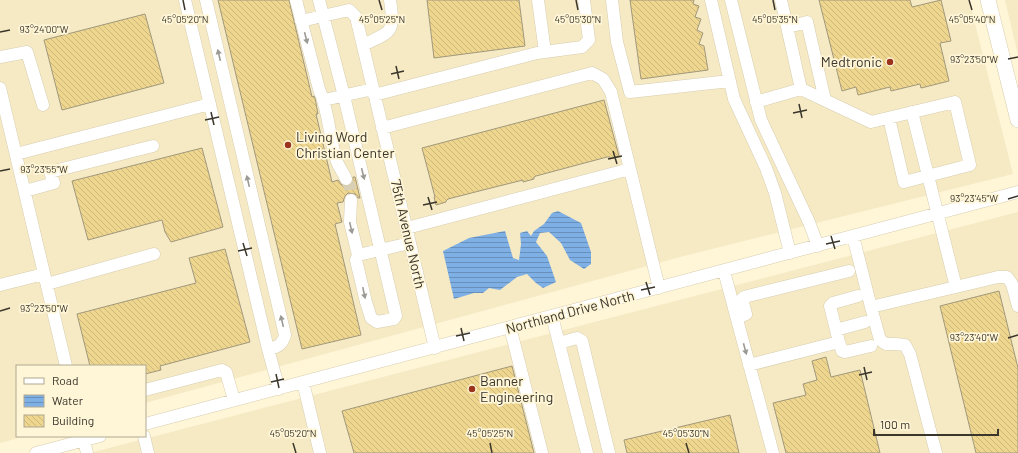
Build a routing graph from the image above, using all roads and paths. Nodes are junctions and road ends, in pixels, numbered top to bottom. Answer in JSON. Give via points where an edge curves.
{"nodes":[{"id":1,"x":185,"y":0,"type":"edge"},
{"id":2,"x":206,"y":0,"type":"edge"},
{"id":3,"x":296,"y":0,"type":"edge"},
{"id":4,"x":319,"y":0,"type":"edge"},
{"id":5,"x":390,"y":0,"type":"edge"},
{"id":6,"x":538,"y":0,"type":"edge"},
{"id":7,"x":584,"y":0,"type":"edge"},
{"id":8,"x":612,"y":0,"type":"edge"},
{"id":9,"x":711,"y":0,"type":"edge"},
{"id":10,"x":731,"y":0,"type":"edge"},
{"id":11,"x":781,"y":0,"type":"edge"},
{"id":12,"x":988,"y":0,"type":"edge"},
{"id":13,"x":322,"y":16,"type":"junction"},
{"id":14,"x":301,"y":21,"type":"junction"},
{"id":15,"x":788,"y":27,"type":"junction"},
{"id":16,"x":363,"y":45,"type":"junction"},
{"id":17,"x":545,"y":52,"type":"junction"},
{"id":18,"x":0,"y":57,"type":"edge"},
{"id":19,"x":730,"y":81,"type":"junction"},
{"id":20,"x":0,"y":88,"type":"edge"},
{"id":21,"x":802,"y":89,"type":"junction"},
{"id":22,"x":374,"y":92,"type":"junction"},
{"id":23,"x":344,"y":96,"type":"junction"},
{"id":24,"x":324,"y":100,"type":"junction"},
{"id":25,"x":825,"y":100,"type":"junction"},
{"id":26,"x":756,"y":102,"type":"junction"},
{"id":27,"x":210,"y":104,"type":"junction"},
{"id":28,"x":43,"y":105,"type":"dead end"},
{"id":29,"x":912,"y":112,"type":"junction"},
{"id":30,"x":889,"y":118,"type":"junction"},
{"id":31,"x":1018,"y":120,"type":"edge"},
{"id":32,"x":234,"y":123,"type":"junction"},
{"id":33,"x":215,"y":128,"type":"junction"},
{"id":34,"x":382,"y":128,"type":"junction"},
{"id":35,"x":5,"y":134,"type":"edge"},
{"id":36,"x":153,"y":146,"type":"dead end"},
{"id":37,"x":16,"y":154,"type":"junction"},
{"id":38,"x":630,"y":169,"type":"junction"},
{"id":39,"x":929,"y":176,"type":"junction"},
{"id":40,"x":346,"y":178,"type":"tunnel mouth"},
{"id":41,"x":25,"y":191,"type":"junction"},
{"id":42,"x":1018,"y":192,"type":"edge"},
{"id":43,"x":351,"y":200,"type":"tunnel mouth"},
{"id":44,"x":255,"y":208,"type":"junction"},
{"id":45,"x":236,"y":213,"type":"junction"},
{"id":46,"x":937,"y":214,"type":"junction"},
{"id":47,"x":407,"y":228,"type":"junction"},
{"id":48,"x":853,"y":236,"type":"junction"},
{"id":49,"x":410,"y":243,"type":"junction"},
{"id":50,"x":818,"y":246,"type":"junction"},
{"id":51,"x":381,"y":249,"type":"junction"},
{"id":52,"x":790,"y":253,"type":"junction"},
{"id":53,"x":154,"y":254,"type":"dead end"},
{"id":54,"x":358,"y":256,"type":"junction"},
{"id":55,"x":724,"y":271,"type":"junction"},
{"id":56,"x":849,"y":271,"type":"dead end"},
{"id":57,"x":46,"y":279,"type":"junction"},
{"id":58,"x":0,"y":285,"type":"edge"},
{"id":59,"x":956,"y":287,"type":"junction"},
{"id":60,"x":659,"y":288,"type":"junction"},
{"id":61,"x":858,"y":296,"type":"dead end"},
{"id":62,"x":1018,"y":306,"type":"edge"},
{"id":63,"x":871,"y":307,"type":"junction"},
{"id":64,"x":736,"y":314,"type":"junction"},
{"id":65,"x":552,"y":316,"type":"junction"},
{"id":66,"x":865,"y":322,"type":"dead end"},
{"id":67,"x":510,"y":327,"type":"junction"},
{"id":68,"x":836,"y":330,"type":"junction"},
{"id":69,"x":840,"y":342,"type":"junction"},
{"id":70,"x":559,"y":343,"type":"junction"},
{"id":71,"x":870,"y":346,"type":"dead end"},
{"id":72,"x":435,"y":348,"type":"junction"},
{"id":73,"x":268,"y":349,"type":"junction"},
{"id":74,"x":66,"y":365,"type":"edge"},
{"id":75,"x":749,"y":365,"type":"junction"},
{"id":76,"x":302,"y":382,"type":"junction"},
{"id":77,"x":279,"y":388,"type":"junction"},
{"id":78,"x":146,"y":390,"type":"edge"},
{"id":79,"x":234,"y":400,"type":"junction"},
{"id":80,"x":146,"y":424,"type":"edge"},
{"id":81,"x":144,"y":437,"type":"edge"},
{"id":82,"x":84,"y":438,"type":"edge"},
{"id":83,"x":36,"y":453,"type":"edge"},
{"id":84,"x":87,"y":453,"type":"edge"},
{"id":85,"x":148,"y":453,"type":"edge"},
{"id":86,"x":320,"y":453,"type":"edge"},
{"id":87,"x":542,"y":453,"type":"edge"},
{"id":88,"x":587,"y":453,"type":"edge"},
{"id":89,"x":609,"y":453,"type":"edge"},
{"id":90,"x":773,"y":453,"type":"edge"},
{"id":91,"x":936,"y":453,"type":"edge"}],
"edges":[{"from":1,"to":27,"type":"street"},
{"from":32,"to":2,"type":"street","one_way":true},
{"from":3,"to":14,"type":"street"},
{"from":4,"to":13,"type":"street"},
{"from":5,"to":16,"type":"street","via":[[393,22],[387,34]]},
{"from":6,"to":17,"type":"street"},
{"from":7,"to":17,"type":"street","via":[[589,40],[582,47]]},
{"from":8,"to":19,"type":"street","via":[[617,42],[630,92]]},
{"from":9,"to":19,"type":"street"},
{"from":10,"to":26,"type":"street"},
{"from":11,"to":15,"type":"street"},
{"from":12,"to":31,"type":"main road"},
{"from":13,"to":14,"type":"street"},
{"from":13,"to":16,"type":"street","name":"75th Avenue North","via":[[349,10],[356,17]]},
{"from":13,"to":23,"type":"street"},
{"from":14,"to":24,"type":"street","one_way":true,"via":[[319,90]]},
{"from":15,"to":21,"type":"street"},
{"from":15,"to":25,"type":"street","via":[[807,22]]},
{"from":16,"to":22,"type":"street","name":"75th Avenue North"},
{"from":17,"to":22,"type":"street"},
{"from":18,"to":28,"type":"street","via":[[27,52]]},
{"from":19,"to":52,"type":"street","via":[[734,99],[775,193]]},
{"from":20,"to":35,"type":"street"},
{"from":21,"to":25,"type":"street"},
{"from":21,"to":26,"type":"street"},
{"from":22,"to":23,"type":"street"},
{"from":22,"to":34,"type":"street","name":"75th Avenue North"},
{"from":23,"to":24,"type":"street"},
{"from":23,"to":51,"type":"street","one_way":true},
{"from":24,"to":40,"type":"street","via":[[336,160]]},
{"from":25,"to":30,"type":"street","via":[[871,122]]},
{"from":26,"to":50,"type":"street","via":[[761,120]]},
{"from":27,"to":33,"type":"street"},
{"from":27,"to":37,"type":"street"},
{"from":29,"to":30,"type":"street"},
{"from":29,"to":39,"type":"street"},
{"from":29,"to":39,"type":"street","via":[[955,102],[970,165]]},
{"from":30,"to":39,"type":"street","via":[[904,182]]},
{"from":32,"to":33,"type":"street"},
{"from":44,"to":32,"type":"street","one_way":true},
{"from":33,"to":45,"type":"street"},
{"from":34,"to":38,"type":"street","via":[[592,73],[603,79],[611,92]]},
{"from":34,"to":47,"type":"street","name":"75th Avenue North"},
{"from":35,"to":37,"type":"street"},
{"from":36,"to":41,"type":"street","via":[[50,172],[54,183]]},
{"from":37,"to":41,"type":"street"},
{"from":38,"to":47,"type":"street"},
{"from":38,"to":60,"type":"street"},
{"from":39,"to":46,"type":"street"},
{"from":41,"to":57,"type":"street"},
{"from":42,"to":46,"type":"street","name":"Northland Drive North"},
{"from":43,"to":54,"type":"street","one_way":true,"via":[[350,222]]},
{"from":44,"to":45,"type":"street"},
{"from":73,"to":44,"type":"street","one_way":true,"via":[[279,347],[285,335]]},
{"from":45,"to":73,"type":"street"},
{"from":46,"to":48,"type":"street","name":"Northland Drive North"},
{"from":46,"to":59,"type":"street"},
{"from":47,"to":49,"type":"street","name":"75th Avenue North"},
{"from":48,"to":50,"type":"street","name":"Northland Drive North"},
{"from":48,"to":63,"type":"street"},
{"from":49,"to":51,"type":"street"},
{"from":49,"to":72,"type":"street","name":"75th Avenue North"},
{"from":50,"to":52,"type":"street","name":"Northland Drive North"},
{"from":51,"to":54,"type":"street"},
{"from":54,"to":51,"type":"street","one_way":true,"via":[[356,260],[371,318],[377,322],[394,319],[396,316]]},
{"from":52,"to":55,"type":"street","name":"Northland Drive North"},
{"from":53,"to":57,"type":"street"},
{"from":55,"to":60,"type":"street","name":"Northland Drive North"},
{"from":55,"to":64,"type":"street"},
{"from":56,"to":64,"type":"street","via":[[744,297],[742,299],[746,314]]},
{"from":57,"to":58,"type":"street"},
{"from":57,"to":74,"type":"street"},
{"from":59,"to":62,"type":"street","via":[[1007,277],[1012,284]]},
{"from":59,"to":63,"type":"street"},
{"from":60,"to":65,"type":"street","name":"Northland Drive North"},
{"from":61,"to":68,"type":"street","via":[[830,306]]},
{"from":63,"to":91,"type":"street","via":[[880,340],[886,344],[905,345],[910,354]]},
{"from":64,"to":75,"type":"street","one_way":true},
{"from":65,"to":67,"type":"street","name":"Northland Drive North"},
{"from":65,"to":70,"type":"street"},
{"from":66,"to":68,"type":"street"},
{"from":67,"to":72,"type":"street","name":"Northland Drive North"},
{"from":67,"to":87,"type":"street"},
{"from":68,"to":69,"type":"street"},
{"from":69,"to":71,"type":"street","via":[[842,351],[845,352]]},
{"from":69,"to":75,"type":"street"},
{"from":70,"to":88,"type":"street"},
{"from":70,"to":89,"type":"street","via":[[578,338],[582,341]]},
{"from":72,"to":76,"type":"street","name":"Northland Drive North"},
{"from":73,"to":77,"type":"street"},
{"from":75,"to":90,"type":"street"},
{"from":76,"to":77,"type":"street","name":"Northland Drive North"},
{"from":76,"to":86,"type":"street"},
{"from":77,"to":79,"type":"street","name":"Northland Drive North"},
{"from":78,"to":79,"type":"street","via":[[222,370],[226,372]]},
{"from":79,"to":80,"type":"street","name":"Northland Drive North"},
{"from":81,"to":85,"type":"street"},
{"from":82,"to":83,"type":"street"},
{"from":82,"to":84,"type":"street"}]}
